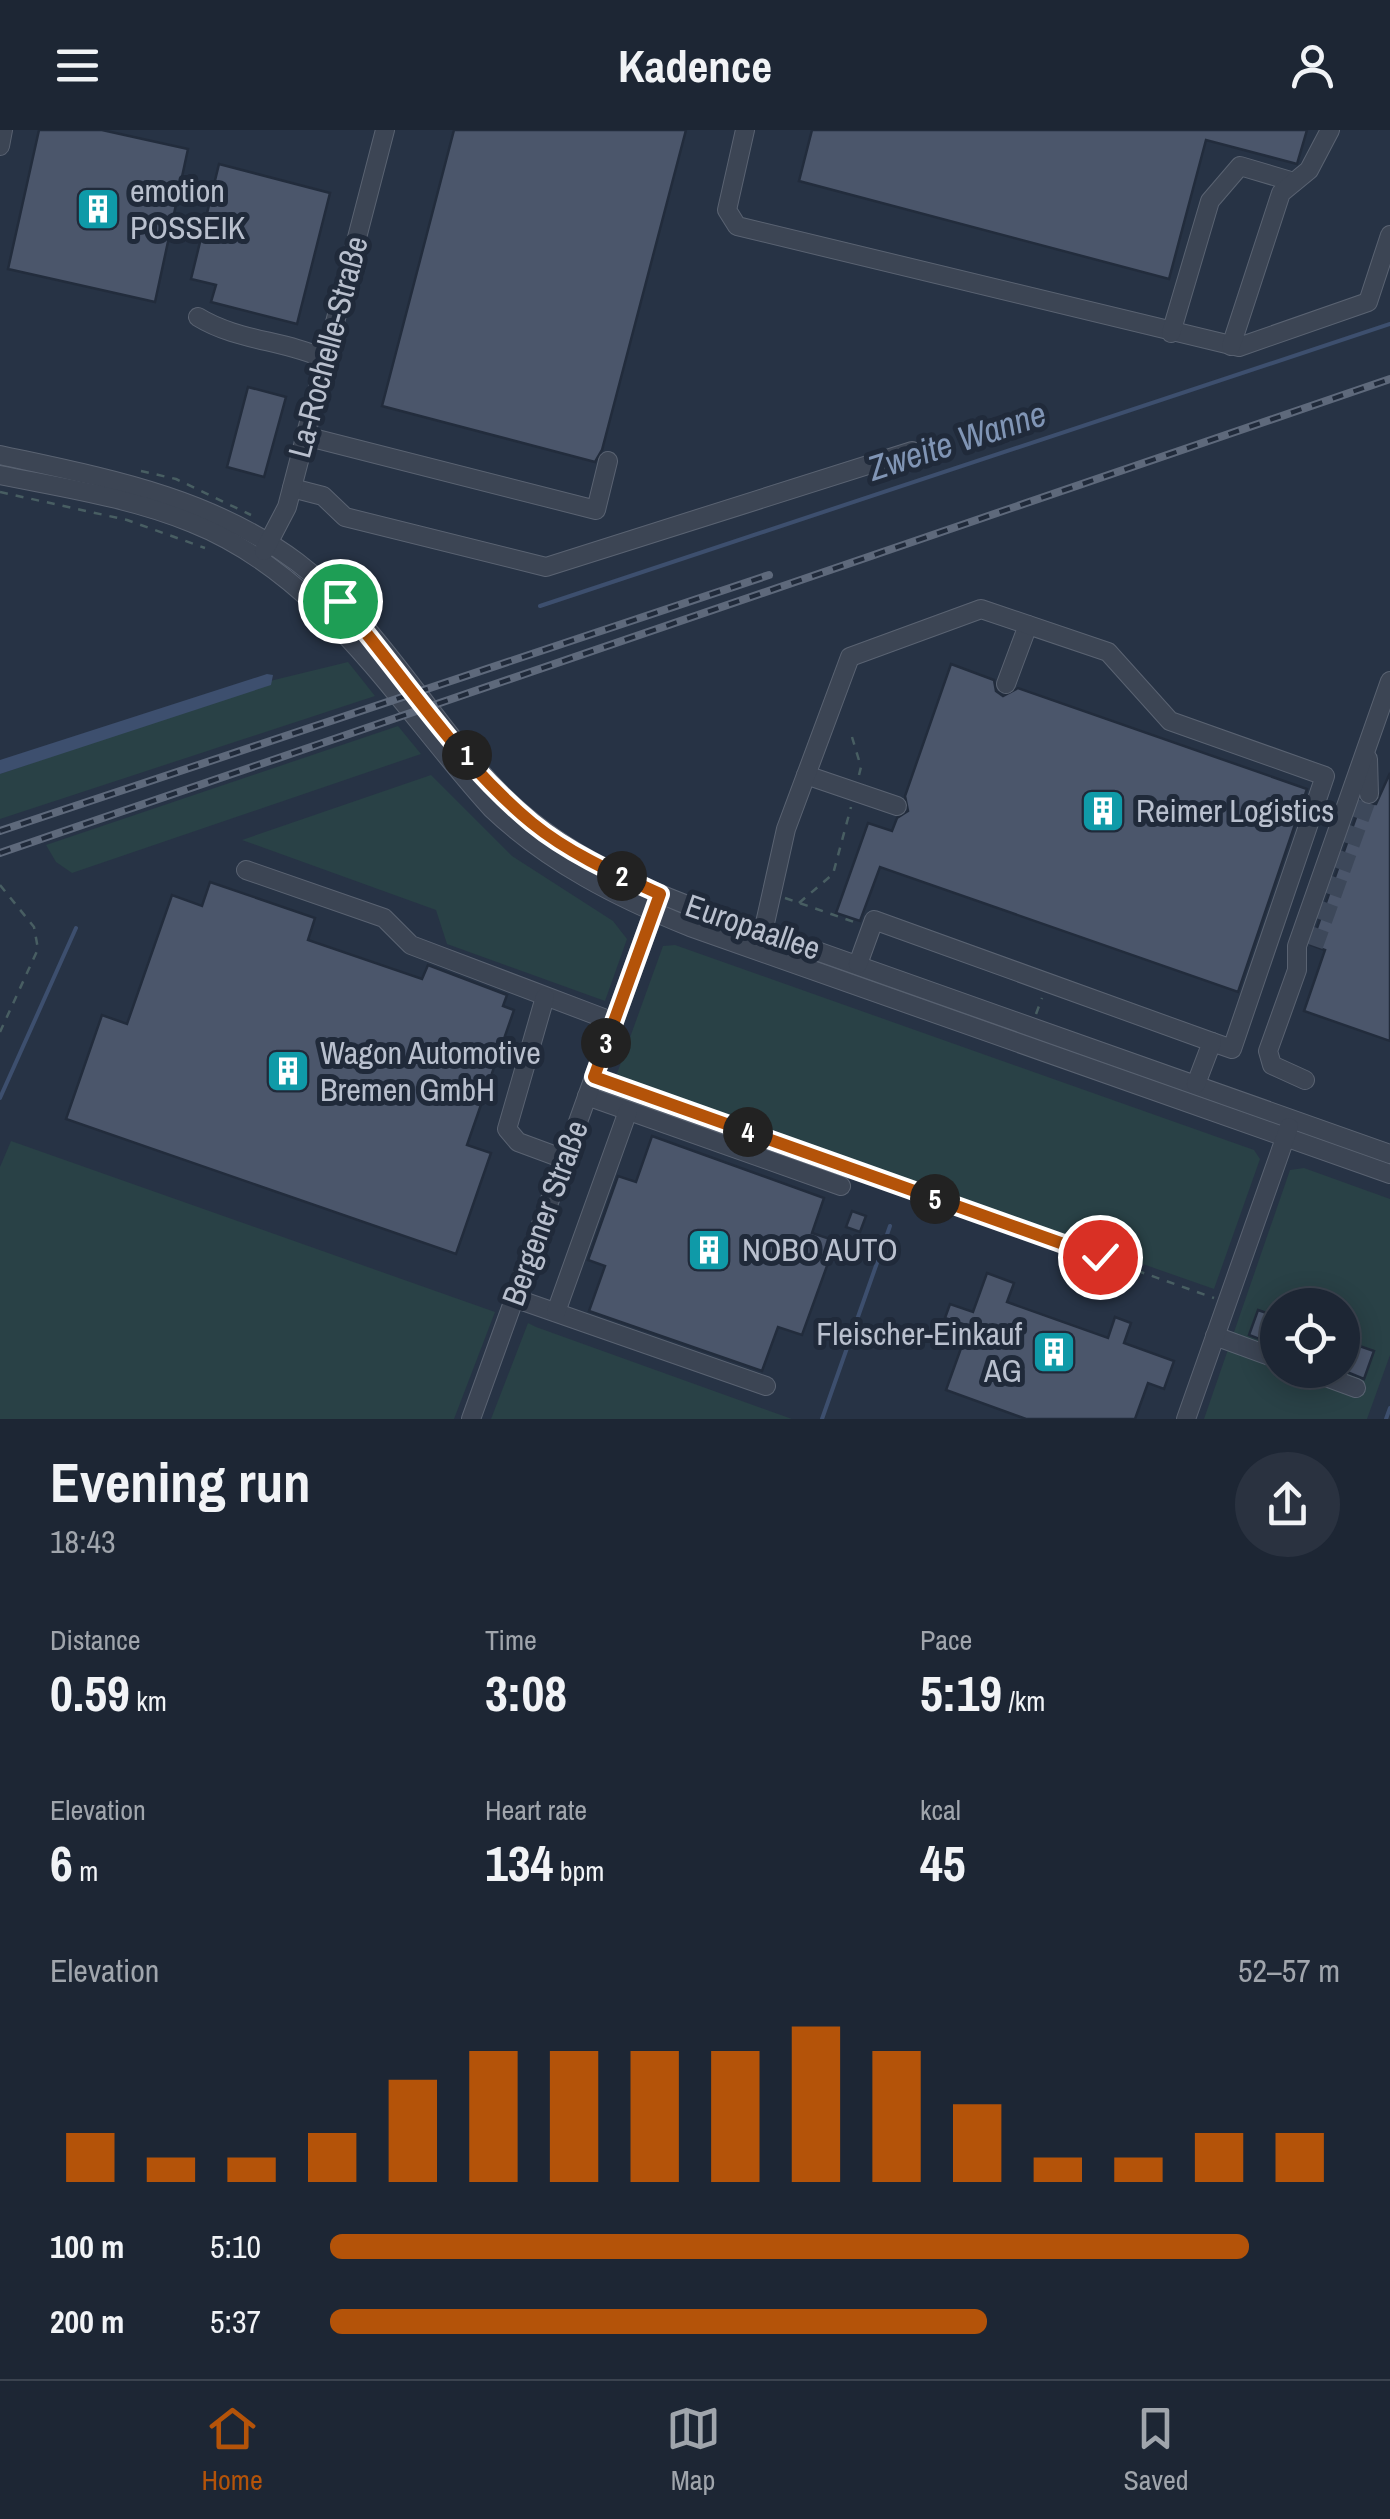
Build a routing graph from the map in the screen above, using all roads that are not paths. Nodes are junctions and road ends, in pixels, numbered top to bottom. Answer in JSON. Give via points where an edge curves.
{"nodes":[{"id":1,"x":4,"y":130,"type":"edge"},
{"id":2,"x":385,"y":130,"type":"edge"},
{"id":3,"x":745,"y":130,"type":"edge"},
{"id":4,"x":1330,"y":130,"type":"edge"},
{"id":5,"x":0,"y":146,"type":"edge"},
{"id":6,"x":1294,"y":182,"type":"junction"},
{"id":7,"x":1390,"y":236,"type":"edge"},
{"id":8,"x":198,"y":317,"type":"dead end"},
{"id":9,"x":1171,"y":334,"type":"junction"},
{"id":10,"x":1231,"y":346,"type":"junction"},
{"id":11,"x":325,"y":360,"type":"junction"},
{"id":12,"x":305,"y":436,"type":"junction"},
{"id":13,"x":912,"y":451,"type":"dead end"},
{"id":14,"x":0,"y":455,"type":"edge"},
{"id":15,"x":608,"y":461,"type":"dead end"},
{"id":16,"x":0,"y":475,"type":"edge"},
{"id":17,"x":292,"y":488,"type":"junction"},
{"id":18,"x":264,"y":552,"type":"junction"},
{"id":19,"x":1028,"y":624,"type":"junction"},
{"id":20,"x":1006,"y":684,"type":"dead end"},
{"id":21,"x":1388,"y":691,"type":"edge"},
{"id":22,"x":1368,"y":744,"type":"junction"},
{"id":23,"x":806,"y":775,"type":"junction"},
{"id":24,"x":1369,"y":794,"type":"tunnel mouth"},
{"id":25,"x":897,"y":806,"type":"dead end"},
{"id":26,"x":246,"y":870,"type":"dead end"},
{"id":27,"x":657,"y":903,"type":"junction"},
{"id":28,"x":764,"y":931,"type":"junction"},
{"id":29,"x":800,"y":943,"type":"junction"},
{"id":30,"x":1314,"y":946,"type":"tunnel mouth"},
{"id":31,"x":757,"y":951,"type":"junction"},
{"id":32,"x":791,"y":962,"type":"junction"},
{"id":33,"x":858,"y":964,"type":"junction"},
{"id":34,"x":1297,"y":970,"type":"junction"},
{"id":35,"x":545,"y":997,"type":"junction"},
{"id":36,"x":614,"y":1022,"type":"junction"},
{"id":37,"x":1212,"y":1042,"type":"junction"},
{"id":38,"x":1306,"y":1080,"type":"dead end"},
{"id":39,"x":1196,"y":1084,"type":"junction"},
{"id":40,"x":587,"y":1096,"type":"junction"},
{"id":41,"x":628,"y":1111,"type":"junction"},
{"id":42,"x":1290,"y":1126,"type":"junction"},
{"id":43,"x":1390,"y":1154,"type":"edge"},
{"id":44,"x":564,"y":1158,"type":"junction"},
{"id":45,"x":1390,"y":1174,"type":"edge"},
{"id":46,"x":841,"y":1186,"type":"dead end"},
{"id":47,"x":514,"y":1298,"type":"junction"},
{"id":48,"x":556,"y":1312,"type":"junction"},
{"id":49,"x":1215,"y":1336,"type":"junction"},
{"id":50,"x":1260,"y":1352,"type":"edge"},
{"id":51,"x":766,"y":1386,"type":"dead end"},
{"id":52,"x":470,"y":1419,"type":"edge"},
{"id":53,"x":1186,"y":1419,"type":"edge"}],
"edges":[{"from":1,"to":5,"type":"street"},
{"from":2,"to":11,"type":"street","name":"La-Rochelle-Straße"},
{"from":3,"to":9,"type":"street","via":[[728,210],[737,226]]},
{"from":4,"to":6,"type":"street","via":[[1309,170]]},
{"from":6,"to":9,"type":"street","via":[[1240,166],[1210,201]]},
{"from":6,"to":10,"type":"street","via":[[1281,193]]},
{"from":7,"to":10,"type":"street","via":[[1368,302]]},
{"from":8,"to":11,"type":"street"},
{"from":9,"to":10,"type":"street"},
{"from":11,"to":12,"type":"street","name":"La-Rochelle-Straße"},
{"from":12,"to":15,"type":"street","via":[[596,510]]},
{"from":12,"to":17,"type":"street","name":"La-Rochelle-Straße"},
{"from":13,"to":17,"type":"street","via":[[538,567],[346,517],[323,496]]},
{"from":14,"to":18,"type":"street","name":"Europaallee","via":[[204,507]]},
{"from":16,"to":18,"type":"street","name":"Europaallee","via":[[164,513]]},
{"from":17,"to":18,"type":"street","name":"La-Rochelle-Straße"},
{"from":18,"to":27,"type":"street","name":"Europaallee","via":[[340,601],[480,772],[534,824]]},
{"from":19,"to":20,"type":"street"},
{"from":19,"to":23,"type":"street","via":[[981,608],[850,658],[834,742]]},
{"from":19,"to":37,"type":"street","via":[[1108,652],[1170,721],[1324,776],[1232,1048]]},
{"from":21,"to":22,"type":"street"},
{"from":22,"to":24,"type":"street"},
{"from":22,"to":34,"type":"street","via":[[1296,946]]},
{"from":23,"to":25,"type":"street"},
{"from":23,"to":28,"type":"street","via":[[786,830]]},
{"from":26,"to":35,"type":"street","via":[[384,918],[411,945]]},
{"from":27,"to":28,"type":"street","name":"Europaallee"},
{"from":27,"to":31,"type":"street","name":"Europaallee"},
{"from":27,"to":36,"type":"street","name":"Bergener Straße"},
{"from":28,"to":29,"type":"street","name":"Europaallee"},
{"from":28,"to":31,"type":"street"},
{"from":29,"to":32,"type":"street"},
{"from":29,"to":33,"type":"street","name":"Europaallee"},
{"from":30,"to":34,"type":"street"},
{"from":31,"to":32,"type":"street","name":"Europaallee"},
{"from":32,"to":42,"type":"street","name":"Europaallee"},
{"from":33,"to":37,"type":"street","via":[[874,920]]},
{"from":33,"to":39,"type":"street","name":"Europaallee"},
{"from":34,"to":38,"type":"street","via":[[1268,1051],[1272,1065]]},
{"from":35,"to":36,"type":"street"},
{"from":35,"to":44,"type":"street","via":[[507,1129],[518,1142]]},
{"from":36,"to":40,"type":"street","name":"Bergener Straße"},
{"from":37,"to":39,"type":"street"},
{"from":39,"to":42,"type":"street","name":"Europaallee"},
{"from":40,"to":41,"type":"street"},
{"from":40,"to":44,"type":"street","name":"Bergener Straße"},
{"from":41,"to":46,"type":"street"},
{"from":41,"to":48,"type":"street"},
{"from":42,"to":43,"type":"street","name":"Europaallee"},
{"from":42,"to":45,"type":"street","name":"Europaallee"},
{"from":42,"to":49,"type":"street"},
{"from":44,"to":47,"type":"street","name":"Bergener Straße"},
{"from":47,"to":48,"type":"street"},
{"from":47,"to":52,"type":"street","name":"Bergener Straße"},
{"from":48,"to":51,"type":"street"},
{"from":49,"to":50,"type":"street"},
{"from":49,"to":53,"type":"street"}]}
